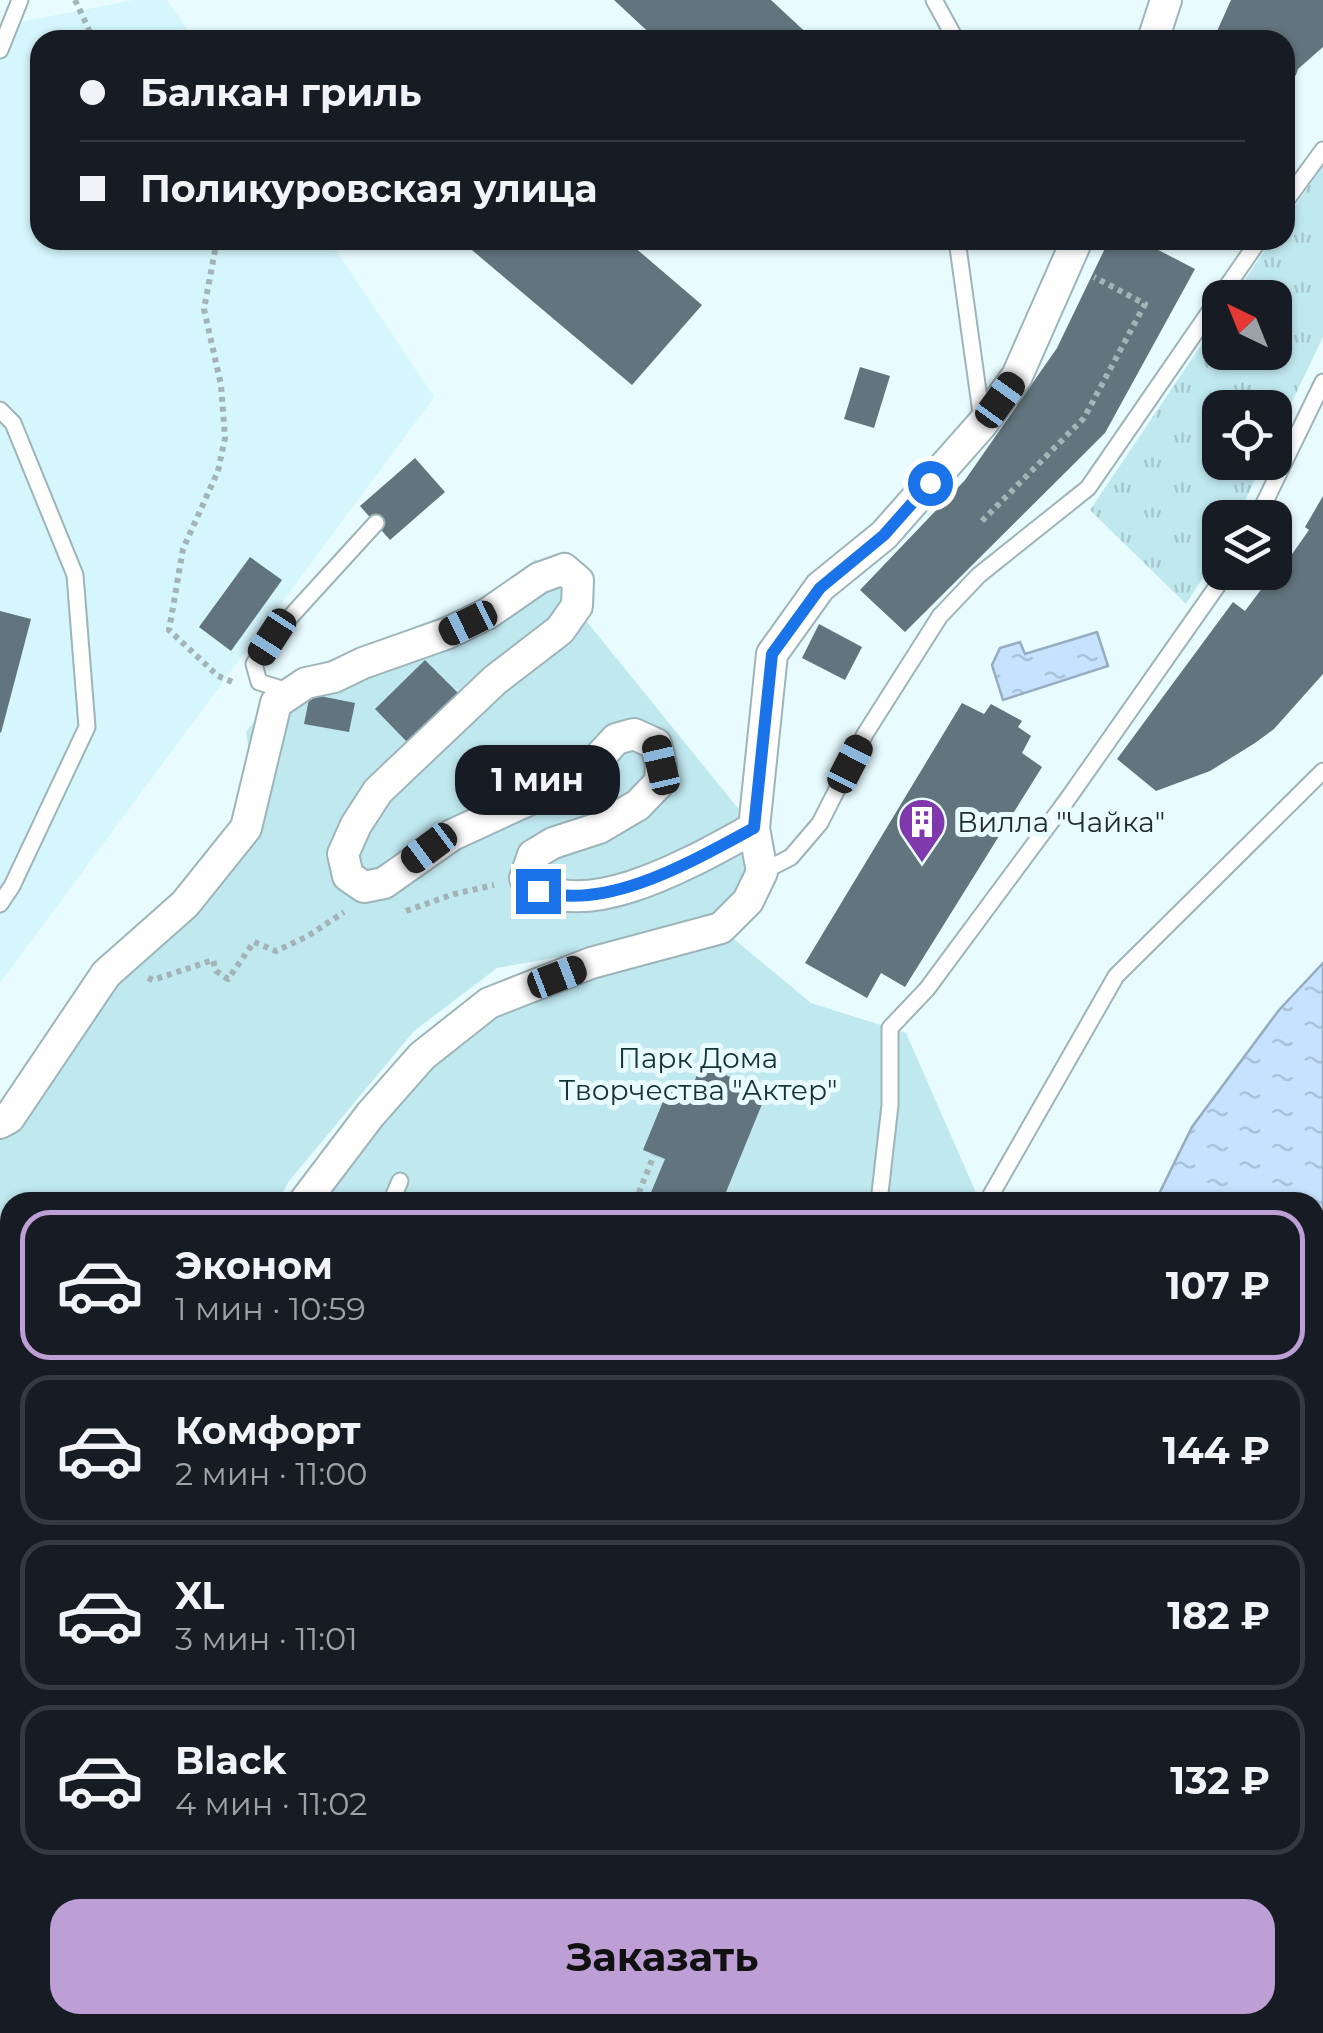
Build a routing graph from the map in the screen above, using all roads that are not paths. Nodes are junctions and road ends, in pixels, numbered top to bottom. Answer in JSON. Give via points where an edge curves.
{"nodes":[{"id":1,"x":20,"y":0,"type":"edge"},
{"id":2,"x":934,"y":0,"type":"edge"},
{"id":3,"x":1166,"y":0,"type":"edge"},
{"id":4,"x":950,"y":30,"type":"edge"},
{"id":5,"x":1156,"y":30,"type":"edge"},
{"id":6,"x":0,"y":50,"type":"edge"},
{"id":7,"x":1323,"y":150,"type":"edge"},
{"id":8,"x":1295,"y":188,"type":"edge"},
{"id":9,"x":958,"y":250,"type":"edge"},
{"id":10,"x":1252,"y":250,"type":"edge"},
{"id":11,"x":1072,"y":251,"type":"edge"},
{"id":12,"x":1323,"y":382,"type":"edge"},
{"id":13,"x":0,"y":410,"type":"edge"},
{"id":14,"x":982,"y":424,"type":"junction"},
{"id":15,"x":1266,"y":500,"type":"edge"},
{"id":16,"x":376,"y":523,"type":"dead end"},
{"id":17,"x":1214,"y":590,"type":"edge"},
{"id":18,"x":283,"y":697,"type":"junction"},
{"id":19,"x":1323,"y":772,"type":"edge"},
{"id":20,"x":754,"y":828,"type":"junction"},
{"id":21,"x":762,"y":872,"type":"junction"},
{"id":22,"x":0,"y":904,"type":"edge"},
{"id":23,"x":0,"y":1123,"type":"edge"},
{"id":24,"x":400,"y":1181,"type":"dead end"},
{"id":25,"x":312,"y":1192,"type":"edge"},
{"id":26,"x":395,"y":1192,"type":"edge"},
{"id":27,"x":879,"y":1192,"type":"edge"},
{"id":28,"x":994,"y":1192,"type":"edge"}],
"edges":[{"from":1,"to":6,"type":"lane"},
{"from":2,"to":4,"type":"lane"},
{"from":3,"to":5,"type":"street"},
{"from":7,"to":8,"type":"lane"},
{"from":9,"to":14,"type":"lane"},
{"from":10,"to":21,"type":"lane","via":[[1088,488],[940,616],[865,734],[820,822],[791,857]]},
{"from":11,"to":14,"type":"street","via":[[1017,376]]},
{"from":12,"to":15,"type":"lane"},
{"from":13,"to":22,"type":"lane","via":[[13,423],[74,575],[87,728]]},
{"from":14,"to":20,"type":"street","via":[[884,535],[820,588],[772,654]]},
{"from":16,"to":18,"type":"lane","via":[[254,664],[258,682]]},
{"from":17,"to":27,"type":"lane","via":[[937,976],[890,1028],[890,1105]]},
{"from":18,"to":20,"type":"street","via":[[448,633],[564,569],[578,580],[577,606],[560,630],[495,680],[378,791],[343,854],[348,876],[364,887],[384,883],[452,835],[582,775],[616,739],[634,734],[656,744],[660,782],[638,805],[599,828],[533,855],[525,878],[538,891],[583,896],[680,868]]},
{"from":18,"to":23,"type":"street","via":[[246,828],[185,904],[106,974]]},
{"from":19,"to":28,"type":"lane","via":[[1116,976]]},
{"from":20,"to":21,"type":"street"},
{"from":21,"to":25,"type":"street","via":[[748,902],[721,928],[591,964],[489,1003],[422,1056]]},
{"from":24,"to":26,"type":"lane"}]}
